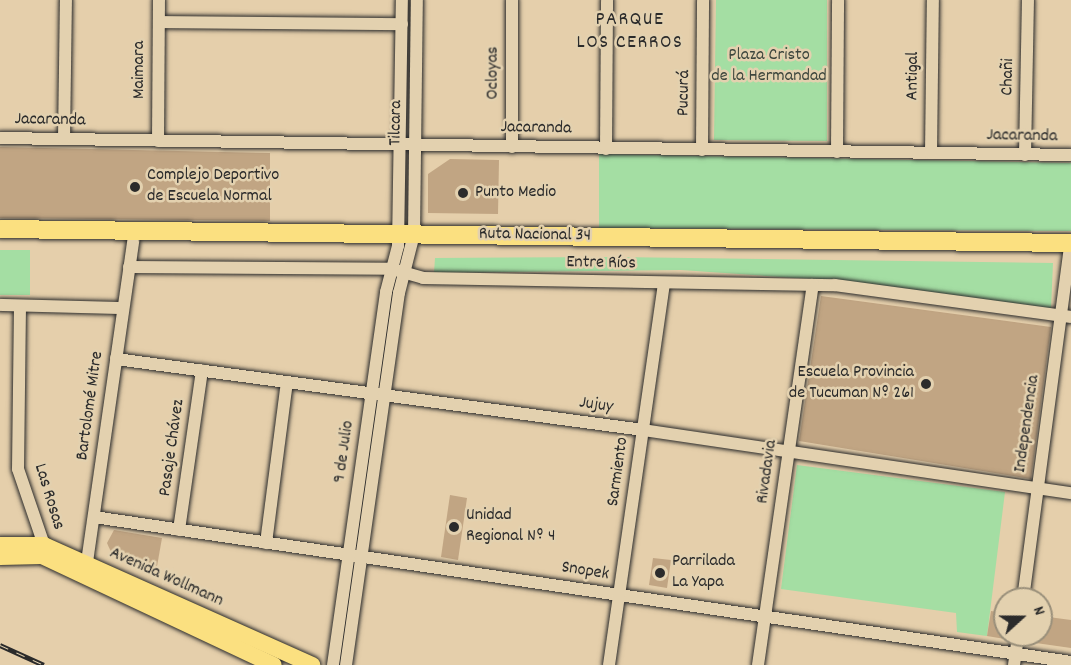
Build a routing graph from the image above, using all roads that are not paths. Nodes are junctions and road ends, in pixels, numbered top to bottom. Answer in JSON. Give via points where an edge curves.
{"nodes":[{"id":1,"x":66,"y":0,"type":"edge"},
{"id":2,"x":159,"y":0,"type":"edge"},
{"id":3,"x":402,"y":0,"type":"edge"},
{"id":4,"x":417,"y":0,"type":"edge"},
{"id":5,"x":512,"y":0,"type":"edge"},
{"id":6,"x":607,"y":0,"type":"edge"},
{"id":7,"x":704,"y":0,"type":"edge"},
{"id":8,"x":838,"y":0,"type":"edge"},
{"id":9,"x":933,"y":0,"type":"edge"},
{"id":10,"x":1028,"y":0,"type":"edge"},
{"id":11,"x":159,"y":22,"type":"junction"},
{"id":12,"x":402,"y":24,"type":"junction"},
{"id":13,"x":0,"y":138,"type":"edge"},
{"id":14,"x":64,"y":139,"type":"junction"},
{"id":15,"x":158,"y":141,"type":"junction"},
{"id":16,"x":400,"y":145,"type":"junction"},
{"id":17,"x":415,"y":145,"type":"junction"},
{"id":18,"x":512,"y":147,"type":"junction"},
{"id":19,"x":606,"y":149,"type":"junction"},
{"id":20,"x":702,"y":150,"type":"junction"},
{"id":21,"x":837,"y":152,"type":"junction"},
{"id":22,"x":931,"y":153,"type":"junction"},
{"id":23,"x":1025,"y":155,"type":"junction"},
{"id":24,"x":1071,"y":155,"type":"edge"},
{"id":25,"x":0,"y":229,"type":"edge"},
{"id":26,"x":0,"y":240,"type":"edge"},
{"id":27,"x":406,"y":240,"type":"junction"},
{"id":28,"x":133,"y":242,"type":"junction"},
{"id":29,"x":1070,"y":250,"type":"edge"},
{"id":30,"x":129,"y":267,"type":"junction"},
{"id":31,"x":392,"y":269,"type":"junction"},
{"id":32,"x":405,"y":273,"type":"junction"},
{"id":33,"x":1068,"y":279,"type":"edge"},
{"id":34,"x":664,"y":284,"type":"junction"},
{"id":35,"x":813,"y":285,"type":"junction"},
{"id":36,"x":0,"y":305,"type":"edge"},
{"id":37,"x":20,"y":306,"type":"junction"},
{"id":38,"x":123,"y":308,"type":"junction"},
{"id":39,"x":1066,"y":316,"type":"edge"},
{"id":40,"x":116,"y":359,"type":"junction"},
{"id":41,"x":202,"y":371,"type":"junction"},
{"id":42,"x":287,"y":382,"type":"junction"},
{"id":43,"x":378,"y":394,"type":"junction"},
{"id":44,"x":643,"y":430,"type":"junction"},
{"id":45,"x":789,"y":451,"type":"junction"},
{"id":46,"x":1037,"y":488,"type":"junction"},
{"id":47,"x":1071,"y":493,"type":"edge"},
{"id":48,"x":94,"y":517,"type":"junction"},
{"id":49,"x":179,"y":530,"type":"junction"},
{"id":50,"x":266,"y":543,"type":"junction"},
{"id":51,"x":0,"y":546,"type":"edge"},
{"id":52,"x":43,"y":550,"type":"junction"},
{"id":53,"x":355,"y":556,"type":"junction"},
{"id":54,"x":0,"y":557,"type":"edge"},
{"id":55,"x":85,"y":570,"type":"junction"},
{"id":56,"x":1025,"y":587,"type":"edge"},
{"id":57,"x":619,"y":596,"type":"junction"},
{"id":58,"x":765,"y":617,"type":"junction"},
{"id":59,"x":1015,"y":660,"type":"edge"},
{"id":60,"x":1071,"y":662,"type":"edge"},
{"id":61,"x":274,"y":665,"type":"edge"},
{"id":62,"x":312,"y":665,"type":"edge"},
{"id":63,"x":333,"y":665,"type":"edge"},
{"id":64,"x":346,"y":665,"type":"edge"},
{"id":65,"x":609,"y":665,"type":"edge"},
{"id":66,"x":758,"y":665,"type":"edge"}],
"edges":[{"from":1,"to":14,"type":"street"},
{"from":2,"to":11,"type":"street","name":"Maimara"},
{"from":3,"to":12,"type":"street","name":"Tilcara"},
{"from":4,"to":17,"type":"street","name":"Tilcara"},
{"from":5,"to":18,"type":"street","name":"Ocloyas"},
{"from":6,"to":19,"type":"street"},
{"from":7,"to":20,"type":"street","name":"Pucurá"},
{"from":8,"to":21,"type":"street"},
{"from":9,"to":22,"type":"street","name":"Antigal"},
{"from":10,"to":23,"type":"street","name":"Chañi"},
{"from":11,"to":12,"type":"street"},
{"from":11,"to":15,"type":"street","name":"Maimara"},
{"from":12,"to":16,"type":"street","name":"Tilcara"},
{"from":13,"to":14,"type":"street","name":"Jacaranda"},
{"from":14,"to":15,"type":"street","name":"Jacaranda"},
{"from":15,"to":16,"type":"street","name":"Jacaranda"},
{"from":16,"to":17,"type":"street","name":"Jacaranda"},
{"from":16,"to":27,"type":"street","name":"Tilcara"},
{"from":17,"to":18,"type":"street","name":"Jacaranda"},
{"from":17,"to":27,"type":"street","name":"Tilcara"},
{"from":18,"to":19,"type":"street","name":"Jacaranda"},
{"from":19,"to":20,"type":"street","name":"Jacaranda"},
{"from":20,"to":21,"type":"street","name":"Jacaranda"},
{"from":21,"to":22,"type":"street","name":"Jacaranda"},
{"from":22,"to":23,"type":"street","name":"Jacaranda"},
{"from":23,"to":24,"type":"street","name":"Jacaranda"},
{"from":25,"to":27,"type":"highway","name":"Ruta Nacional 34"},
{"from":26,"to":28,"type":"highway","name":"Ruta Nacional 34"},
{"from":27,"to":28,"type":"highway","name":"Ruta Nacional 34"},
{"from":27,"to":29,"type":"highway","name":"Ruta Nacional 34"},
{"from":27,"to":31,"type":"street","name":"9 de Julio"},
{"from":27,"to":32,"type":"street","name":"9 de Julio"},
{"from":28,"to":30,"type":"street","name":"Bartolomé Mitre"},
{"from":29,"to":33,"type":"street","name":"Independencia"},
{"from":30,"to":31,"type":"street","name":"Entre Ríos"},
{"from":30,"to":38,"type":"street","name":"Bartolomé Mitre"},
{"from":31,"to":32,"type":"street","name":"Entre Ríos"},
{"from":31,"to":43,"type":"street","name":"9 de Julio","via":[[386,292]]},
{"from":32,"to":34,"type":"street","name":"Entre Ríos","via":[[423,278]]},
{"from":32,"to":43,"type":"street","name":"9 de Julio"},
{"from":33,"to":39,"type":"street","name":"Independencia"},
{"from":34,"to":35,"type":"street","name":"Entre Ríos"},
{"from":34,"to":44,"type":"street","name":"Sarmiento"},
{"from":35,"to":39,"type":"street","name":"Entre Ríos"},
{"from":35,"to":45,"type":"street","name":"Rivadavia"},
{"from":36,"to":37,"type":"street"},
{"from":37,"to":38,"type":"street"},
{"from":37,"to":52,"type":"street","name":"Las Rosas","via":[[18,469]]},
{"from":38,"to":40,"type":"street","name":"Bartolomé Mitre"},
{"from":39,"to":46,"type":"street","name":"Independencia"},
{"from":40,"to":41,"type":"street","name":"Jujuy"},
{"from":40,"to":48,"type":"street","name":"Bartolomé Mitre"},
{"from":41,"to":42,"type":"street","name":"Jujuy"},
{"from":41,"to":49,"type":"street","name":"Pasaje Chávez"},
{"from":42,"to":43,"type":"street","name":"Jujuy"},
{"from":42,"to":50,"type":"street"},
{"from":43,"to":44,"type":"street","name":"Jujuy"},
{"from":43,"to":53,"type":"street","name":"9 de Julio"},
{"from":44,"to":45,"type":"street","name":"Jujuy"},
{"from":44,"to":57,"type":"street","name":"Sarmiento"},
{"from":45,"to":46,"type":"street","name":"Jujuy"},
{"from":45,"to":58,"type":"street","name":"Rivadavia"},
{"from":46,"to":47,"type":"street","name":"Jujuy"},
{"from":46,"to":56,"type":"street","name":"Independencia"},
{"from":48,"to":49,"type":"street","name":"Snopek"},
{"from":48,"to":55,"type":"street","name":"Bartolomé Mitre"},
{"from":49,"to":50,"type":"street","name":"Snopek"},
{"from":50,"to":53,"type":"street","name":"Snopek"},
{"from":51,"to":52,"type":"main road","name":"Avenida Wollmann"},
{"from":52,"to":54,"type":"main road","name":"Avenida Wollmann"},
{"from":52,"to":55,"type":"main road","name":"Avenida Wollmann"},
{"from":53,"to":57,"type":"street","name":"Snopek"},
{"from":53,"to":63,"type":"street","name":"9 de Julio"},
{"from":53,"to":64,"type":"street","name":"9 de Julio"},
{"from":55,"to":61,"type":"main road","name":"Avenida Wollmann"},
{"from":55,"to":62,"type":"main road","name":"Avenida Wollmann"},
{"from":57,"to":58,"type":"street","name":"Snopek"},
{"from":57,"to":65,"type":"street","name":"Sarmiento"},
{"from":58,"to":59,"type":"street","name":"Snopek"},
{"from":58,"to":66,"type":"street","name":"Rivadavia"},
{"from":59,"to":60,"type":"street","name":"Snopek"}]}
